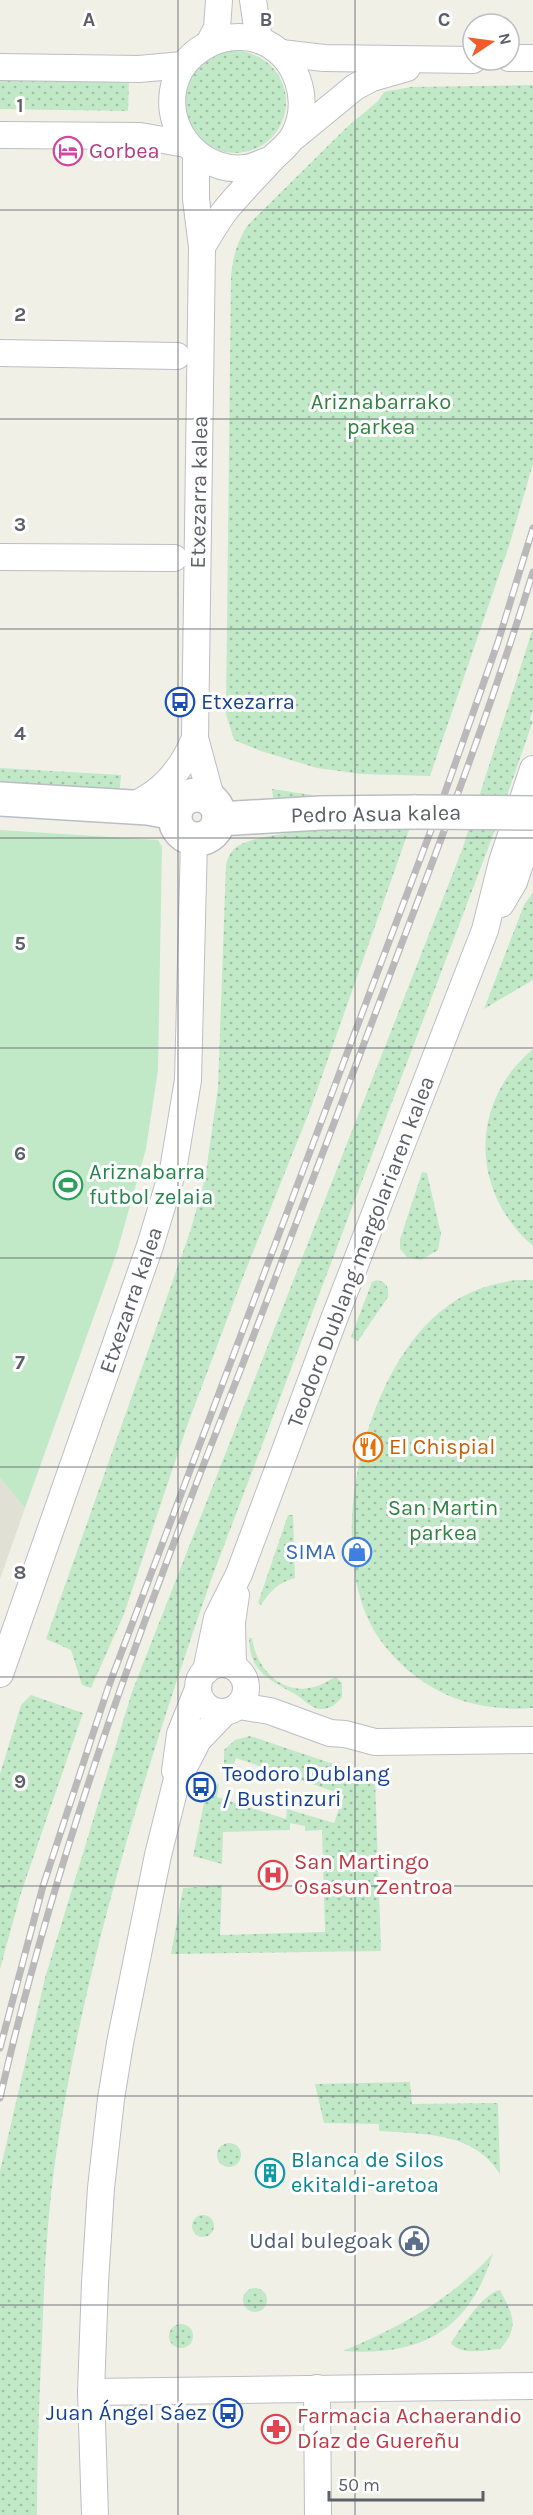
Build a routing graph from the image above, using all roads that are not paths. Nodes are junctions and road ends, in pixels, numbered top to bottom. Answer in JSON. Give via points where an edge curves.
{"nodes":[{"id":1,"x":219,"y":0,"type":"edge"},
{"id":2,"x":253,"y":0,"type":"edge"},
{"id":3,"x":259,"y":40,"type":"junction"},
{"id":4,"x":209,"y":43,"type":"junction"},
{"id":5,"x":281,"y":53,"type":"junction"},
{"id":6,"x":461,"y":60,"type":"edge"},
{"id":7,"x":434,"y":61,"type":"junction"},
{"id":8,"x":183,"y":64,"type":"junction"},
{"id":9,"x":0,"y":66,"type":"edge"},
{"id":10,"x":0,"y":135,"type":"edge"},
{"id":11,"x":294,"y":137,"type":"junction"},
{"id":12,"x":191,"y":149,"type":"junction"},
{"id":13,"x":272,"y":159,"type":"junction"},
{"id":14,"x":202,"y":247,"type":"junction"},
{"id":15,"x":0,"y":353,"type":"edge"},
{"id":16,"x":177,"y":356,"type":"dead end"},
{"id":17,"x":0,"y":556,"type":"edge"},
{"id":18,"x":174,"y":558,"type":"dead end"},
{"id":19,"x":192,"y":745,"type":"junction"},
{"id":20,"x":533,"y":769,"type":"edge"},
{"id":21,"x":0,"y":799,"type":"edge"},
{"id":22,"x":128,"y":807,"type":"junction"},
{"id":23,"x":197,"y":808,"type":"junction"},
{"id":24,"x":533,"y":813,"type":"edge"},
{"id":25,"x":533,"y":825,"type":"edge"},
{"id":26,"x":194,"y":840,"type":"joint"},
{"id":27,"x":524,"y":877,"type":"edge"},
{"id":28,"x":485,"y":930,"type":"junction"},
{"id":29,"x":239,"y":1574,"type":"junction"},
{"id":30,"x":0,"y":1674,"type":"edge"},
{"id":31,"x":239,"y":1674,"type":"junction"},
{"id":32,"x":202,"y":1680,"type":"junction"},
{"id":33,"x":232,"y":1710,"type":"junction"},
{"id":34,"x":345,"y":1734,"type":"junction"},
{"id":35,"x":533,"y":1740,"type":"edge"},
{"id":36,"x":176,"y":1783,"type":"junction"},
{"id":37,"x":533,"y":2386,"type":"edge"},
{"id":38,"x":317,"y":2388,"type":"junction"},
{"id":39,"x":91,"y":2392,"type":"junction"},
{"id":40,"x":95,"y":2515,"type":"edge"},
{"id":41,"x":318,"y":2515,"type":"edge"}],
"edges":[{"from":1,"to":4,"type":"street","via":[[217,28]]},
{"from":2,"to":3,"type":"street"},
{"from":3,"to":4,"type":"street","via":[[225,38]]},
{"from":3,"to":5,"type":"street"},
{"from":4,"to":8,"type":"street"},
{"from":5,"to":7,"type":"street"},
{"from":5,"to":11,"type":"street","via":[[295,71],[302,93],[302,115]]},
{"from":6,"to":7,"type":"street"},
{"from":7,"to":11,"type":"street","via":[[354,87]]},
{"from":8,"to":9,"type":"street","via":[[139,69]]},
{"from":8,"to":12,"type":"street","via":[[172,91],[174,118]]},
{"from":10,"to":12,"type":"street","via":[[140,136]]},
{"from":11,"to":13,"type":"street"},
{"from":12,"to":13,"type":"street","via":[[220,166],[247,168]]},
{"from":12,"to":14,"type":"street","name":"Etxezarra kalea"},
{"from":13,"to":14,"type":"street","via":[[224,212]]},
{"from":14,"to":19,"type":"street","name":"Etxezarra kalea"},
{"from":15,"to":16,"type":"street"},
{"from":17,"to":18,"type":"street"},
{"from":19,"to":22,"type":"street","via":[[166,784]]},
{"from":19,"to":23,"type":"street","name":"Etxezarra kalea"},
{"from":20,"to":28,"type":"street","name":"Teodoro Dublang margolariaren kalea","via":[[502,862]]},
{"from":21,"to":22,"type":"main road","name":"Pedro Asua kalea"},
{"from":22,"to":23,"type":"main road","name":"Pedro Asua kalea"},
{"from":23,"to":24,"type":"main road","name":"Pedro Asua kalea","bridge":true,"via":[[320,813]]},
{"from":23,"to":26,"type":"main road","via":[[214,832]]},
{"from":25,"to":27,"type":"street","name":"Teodoro Dublang margolariaren kalea"},
{"from":26,"to":30,"type":"street","name":"Etxezarra kalea","via":[[188,1080],[173,1170]]},
{"from":27,"to":28,"type":"street","name":"Teodoro Dublang margolariaren kalea"},
{"from":28,"to":29,"type":"street","name":"Teodoro Dublang margolariaren kalea"},
{"from":29,"to":31,"type":"street","name":"Teodoro Dublang margolariaren kalea","via":[[232,1622]]},
{"from":29,"to":32,"type":"street","name":"Teodoro Dublang margolariaren kalea","via":[[216,1618]]},
{"from":31,"to":32,"type":"street","via":[[218,1664]]},
{"from":31,"to":33,"type":"street","via":[[246,1695]]},
{"from":31,"to":34,"type":"street","via":[[286,1705],[329,1722]]},
{"from":32,"to":33,"type":"street","via":[[202,1701],[206,1706]]},
{"from":32,"to":36,"type":"street","name":"Teodoro Dublang margolariaren kalea","via":[[180,1734],[175,1758]]},
{"from":33,"to":34,"type":"street","via":[[270,1711],[330,1733]]},
{"from":33,"to":36,"type":"street","name":"Teodoro Dublang margolariaren kalea","via":[[198,1740]]},
{"from":34,"to":35,"type":"street","via":[[375,1742]]},
{"from":36,"to":39,"type":"street","name":"Teodoro Dublang margolariaren kalea","via":[[140,1939],[111,2098],[101,2188]]},
{"from":37,"to":38,"type":"street"},
{"from":38,"to":39,"type":"street"},
{"from":38,"to":41,"type":"street"},
{"from":39,"to":40,"type":"street","name":"Teodoro Dublang margolariaren kalea"}]}
